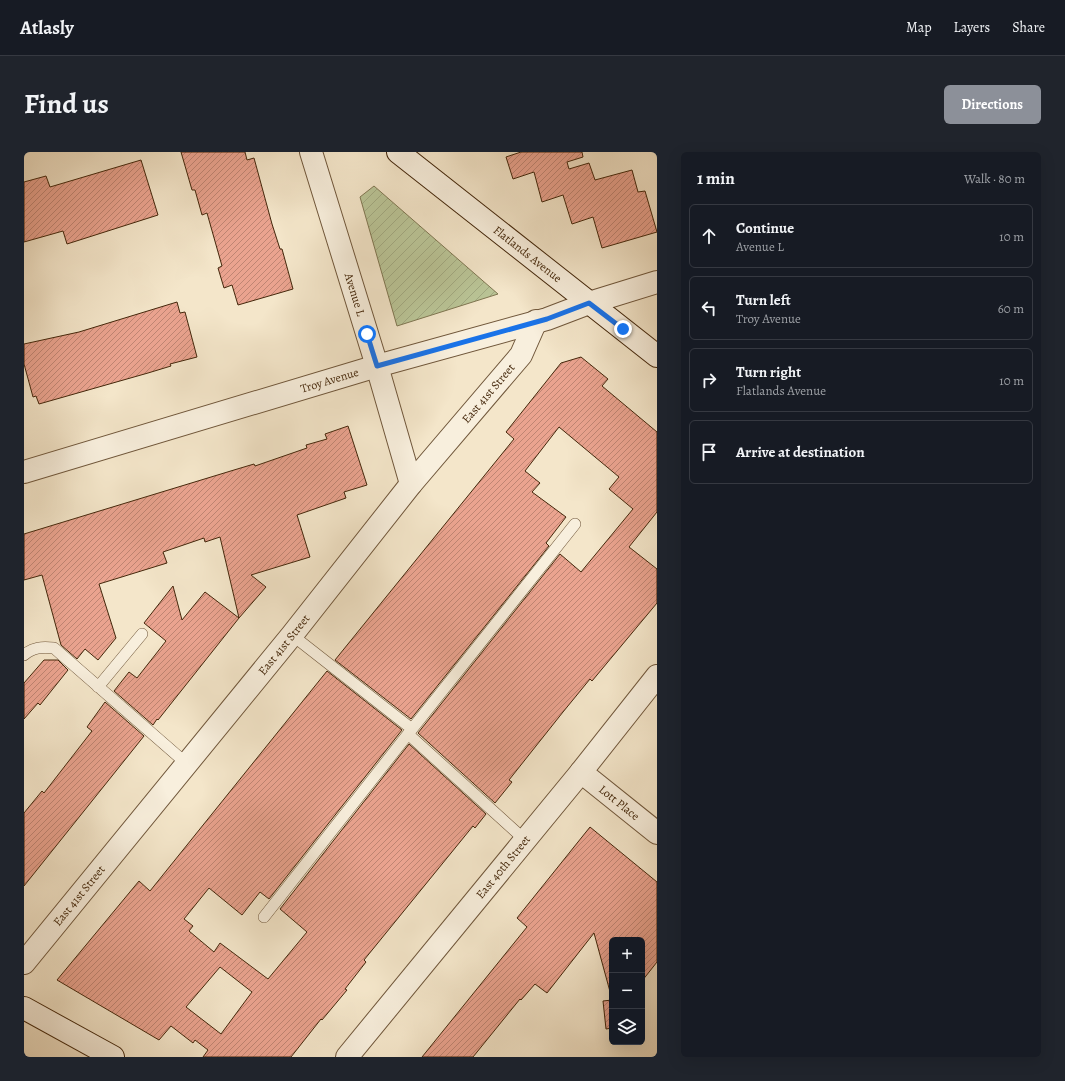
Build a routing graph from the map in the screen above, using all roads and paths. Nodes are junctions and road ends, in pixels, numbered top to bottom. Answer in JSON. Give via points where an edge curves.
{"nodes":[{"id":1,"x":311,"y":152,"type":"edge"},
{"id":2,"x":398,"y":152,"type":"edge"},
{"id":3,"x":657,"y":282,"type":"edge"},
{"id":4,"x":589,"y":303,"type":"junction"},
{"id":5,"x":536,"y":322,"type":"junction"},
{"id":6,"x":657,"y":356,"type":"edge"},
{"id":7,"x":377,"y":366,"type":"junction"},
{"id":8,"x":24,"y":472,"type":"edge"},
{"id":9,"x":410,"y":484,"type":"junction"},
{"id":10,"x":575,"y":524,"type":"dead end"},
{"id":11,"x":142,"y":634,"type":"dead end"},
{"id":12,"x":292,"y":635,"type":"junction"},
{"id":13,"x":24,"y":655,"type":"edge"},
{"id":14,"x":657,"y":676,"type":"edge"},
{"id":15,"x":98,"y":687,"type":"junction"},
{"id":16,"x":410,"y":731,"type":"junction"},
{"id":17,"x":187,"y":764,"type":"junction"},
{"id":18,"x":581,"y":772,"type":"junction"},
{"id":19,"x":657,"y":834,"type":"edge"},
{"id":20,"x":525,"y":840,"type":"junction"},
{"id":21,"x":264,"y":917,"type":"dead end"},
{"id":22,"x":24,"y":963,"type":"edge"},
{"id":23,"x":24,"y":1008,"type":"edge"},
{"id":24,"x":113,"y":1057,"type":"edge"},
{"id":25,"x":347,"y":1057,"type":"edge"}],
"edges":[{"from":1,"to":7,"type":"street","name":"Avenue L"},
{"from":2,"to":4,"type":"street","name":"Flatlands Avenue"},
{"from":3,"to":4,"type":"street","name":"Troy Avenue"},
{"from":4,"to":5,"type":"street","name":"Troy Avenue"},
{"from":4,"to":6,"type":"street","name":"Flatlands Avenue"},
{"from":5,"to":7,"type":"street","name":"Troy Avenue"},
{"from":5,"to":9,"type":"street","name":"East 41st Street","via":[[522,356]]},
{"from":7,"to":8,"type":"street","name":"Troy Avenue"},
{"from":7,"to":9,"type":"street","name":"Avenue L"},
{"from":9,"to":12,"type":"street","name":"East 41st Street"},
{"from":10,"to":16,"type":"lane"},
{"from":11,"to":15,"type":"lane"},
{"from":12,"to":16,"type":"lane"},
{"from":12,"to":17,"type":"street","name":"East 41st Street"},
{"from":13,"to":15,"type":"lane","via":[[41,647],[54,648]]},
{"from":14,"to":18,"type":"street","name":"East 40th Street"},
{"from":15,"to":17,"type":"lane"},
{"from":16,"to":20,"type":"lane"},
{"from":16,"to":21,"type":"lane"},
{"from":17,"to":22,"type":"street","name":"East 41st Street"},
{"from":18,"to":19,"type":"street","name":"Lott Place"},
{"from":18,"to":20,"type":"street","name":"East 40th Street"},
{"from":20,"to":25,"type":"street","name":"East 40th Street"},
{"from":23,"to":24,"type":"street"}]}
